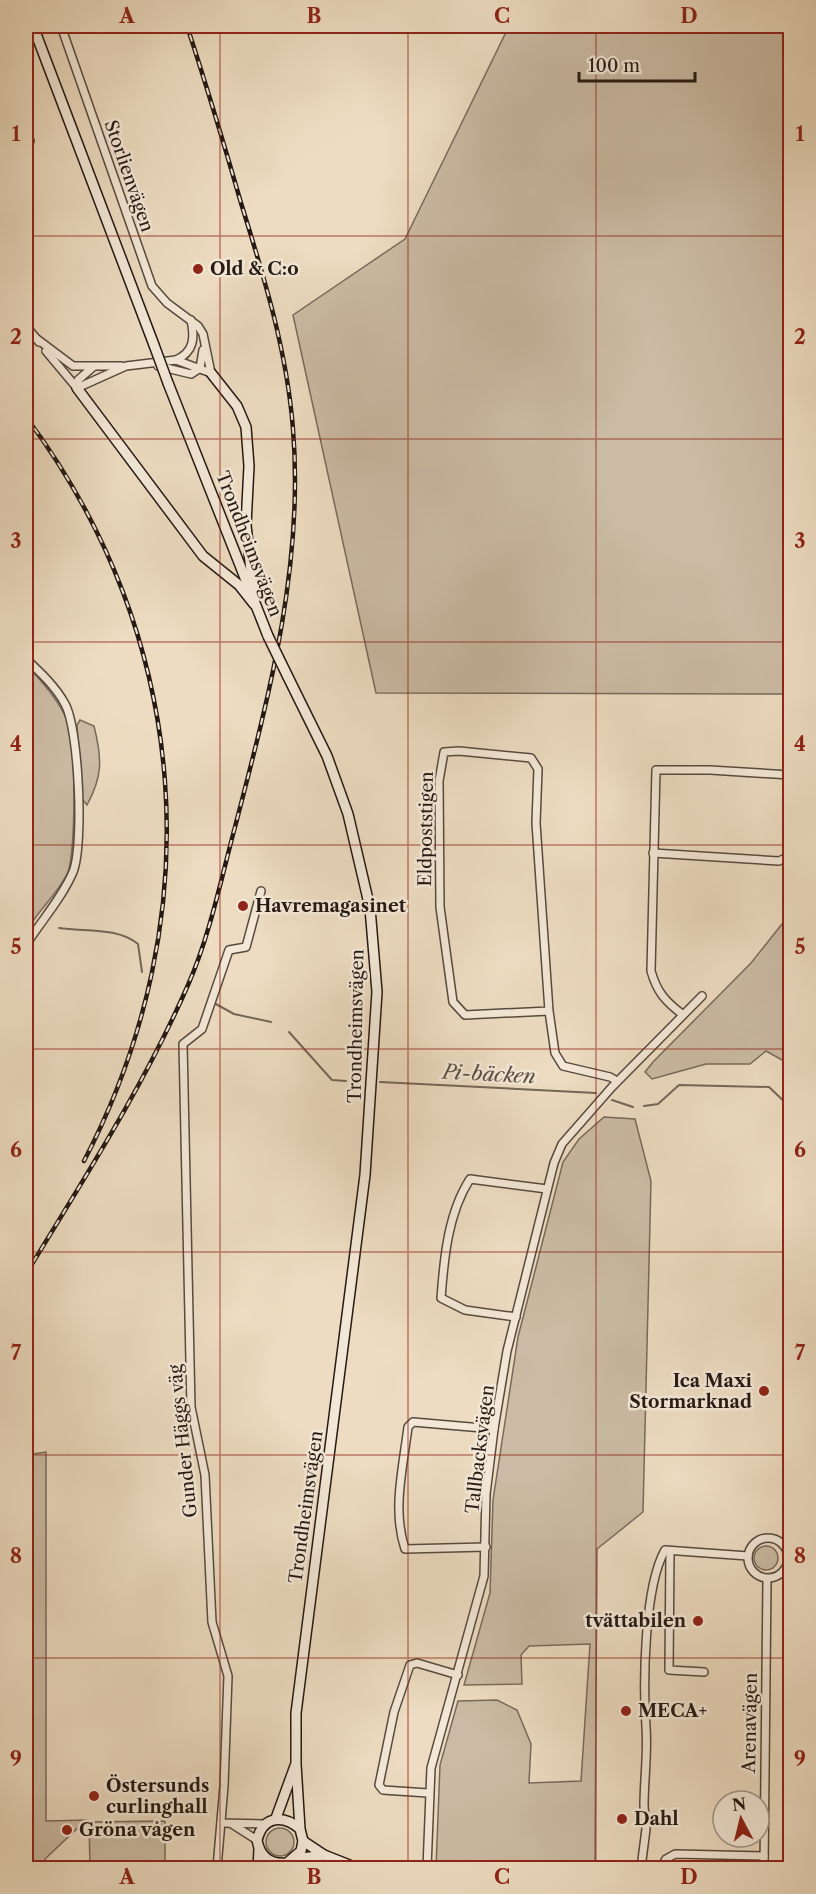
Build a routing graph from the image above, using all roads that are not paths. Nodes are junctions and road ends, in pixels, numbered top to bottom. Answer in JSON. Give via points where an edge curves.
{"nodes":[{"id":1,"x":33,"y":26,"type":"edge"},
{"id":2,"x":61,"y":26,"type":"edge"},
{"id":3,"x":191,"y":320,"type":"junction"},
{"id":4,"x":26,"y":326,"type":"edge"},
{"id":5,"x":37,"y":339,"type":"junction"},
{"id":6,"x":204,"y":344,"type":"junction"},
{"id":7,"x":176,"y":360,"type":"junction"},
{"id":8,"x":144,"y":364,"type":"junction"},
{"id":9,"x":126,"y":366,"type":"junction"},
{"id":10,"x":93,"y":367,"type":"junction"},
{"id":11,"x":200,"y":368,"type":"junction"},
{"id":12,"x":211,"y":373,"type":"junction"},
{"id":13,"x":77,"y":388,"type":"junction"},
{"id":14,"x":256,"y":608,"type":"junction"},
{"id":15,"x":26,"y":659,"type":"edge"},
{"id":16,"x":790,"y":776,"type":"edge"},
{"id":17,"x":653,"y":853,"type":"junction"},
{"id":18,"x":790,"y":856,"type":"edge"},
{"id":19,"x":261,"y":891,"type":"dead end"},
{"id":20,"x":26,"y":945,"type":"edge"},
{"id":21,"x":702,"y":996,"type":"dead end"},
{"id":22,"x":549,"y":1011,"type":"junction"},
{"id":23,"x":682,"y":1014,"type":"junction"},
{"id":24,"x":614,"y":1079,"type":"junction"},
{"id":25,"x":547,"y":1189,"type":"junction"},
{"id":26,"x":516,"y":1317,"type":"junction"},
{"id":27,"x":494,"y":1429,"type":"junction"},
{"id":28,"x":486,"y":1547,"type":"junction"},
{"id":29,"x":673,"y":1552,"type":"junction"},
{"id":30,"x":748,"y":1556,"type":"junction"},
{"id":31,"x":789,"y":1564,"type":"edge"},
{"id":32,"x":767,"y":1578,"type":"junction"},
{"id":33,"x":704,"y":1672,"type":"dead end"},
{"id":34,"x":458,"y":1675,"type":"junction"},
{"id":35,"x":296,"y":1764,"type":"junction"},
{"id":36,"x":428,"y":1793,"type":"junction"},
{"id":37,"x":276,"y":1818,"type":"junction"},
{"id":38,"x":221,"y":1823,"type":"junction"},
{"id":39,"x":232,"y":1824,"type":"junction"},
{"id":40,"x":265,"y":1824,"type":"junction"},
{"id":41,"x":300,"y":1829,"type":"junction"},
{"id":42,"x":303,"y":1841,"type":"junction"},
{"id":43,"x":258,"y":1844,"type":"junction"},
{"id":44,"x":324,"y":1855,"type":"junction"},
{"id":45,"x":764,"y":1856,"type":"junction"},
{"id":46,"x":288,"y":1864,"type":"edge"},
{"id":47,"x":217,"y":1869,"type":"edge"},
{"id":48,"x":258,"y":1869,"type":"edge"},
{"id":49,"x":357,"y":1869,"type":"edge"},
{"id":50,"x":427,"y":1869,"type":"edge"},
{"id":51,"x":640,"y":1869,"type":"edge"},
{"id":52,"x":661,"y":1869,"type":"edge"},
{"id":53,"x":764,"y":1869,"type":"edge"}],
"edges":[{"from":1,"to":14,"type":"main road","name":"Trondheimsvägen","bridge":true},
{"from":2,"to":3,"type":"street","name":"Storlienvägen","via":[[152,286]]},
{"from":3,"to":6,"type":"street","name":"Storlienvägen","via":[[202,334]]},
{"from":3,"to":7,"type":"street","via":[[190,350]]},
{"from":4,"to":5,"type":"street"},
{"from":5,"to":10,"type":"street","via":[[73,366]]},
{"from":5,"to":13,"type":"street"},
{"from":6,"to":11,"type":"street"},
{"from":6,"to":12,"type":"street","name":"Storlienvägen"},
{"from":7,"to":8,"type":"street"},
{"from":7,"to":11,"type":"street"},
{"from":8,"to":9,"type":"street"},
{"from":8,"to":11,"type":"street","via":[[183,374]]},
{"from":9,"to":10,"type":"street"},
{"from":9,"to":13,"type":"street"},
{"from":10,"to":13,"type":"street","via":[[78,380]]},
{"from":11,"to":12,"type":"street"},
{"from":12,"to":14,"type":"main road","via":[[237,406],[246,427],[247,555]]},
{"from":13,"to":14,"type":"main road","via":[[203,556],[239,585]]},
{"from":14,"to":35,"type":"main road","name":"Trondheimsvägen","bridge":true,"via":[[313,723],[348,814],[370,909],[377,992],[365,1175],[296,1713]]},
{"from":15,"to":20,"type":"street","via":[[66,704],[75,734],[77,843],[74,869],[66,886]]},
{"from":16,"to":17,"type":"street","via":[[656,770]]},
{"from":17,"to":18,"type":"street","via":[[779,861]]},
{"from":17,"to":23,"type":"street","via":[[651,971],[656,989]]},
{"from":19,"to":38,"type":"street","name":"Gunder Häggs väg","via":[[246,947],[229,950],[202,1029],[183,1044],[191,1407],[205,1475],[212,1622],[228,1676]]},
{"from":21,"to":23,"type":"street","name":"Tallbacksvägen"},
{"from":22,"to":22,"type":"street","name":"Eldpoststigen","via":[[536,823],[538,769],[531,759],[459,750],[444,752],[440,781],[440,907],[453,1002],[465,1015]]},
{"from":22,"to":24,"type":"street","name":"Eldpoststigen","via":[[555,1053],[562,1066]]},
{"from":23,"to":24,"type":"street","name":"Tallbacksvägen"},
{"from":24,"to":25,"type":"street","name":"Tallbacksvägen","via":[[562,1144]]},
{"from":25,"to":26,"type":"street","name":"Tallbacksvägen"},
{"from":25,"to":26,"type":"street","via":[[470,1179],[460,1195],[444,1260],[441,1299],[465,1310]]},
{"from":26,"to":27,"type":"street","name":"Tallbacksvägen"},
{"from":27,"to":28,"type":"street","name":"Tallbacksvägen","via":[[486,1494]]},
{"from":27,"to":28,"type":"street","via":[[413,1422],[408,1427],[399,1496],[399,1532],[405,1549]]},
{"from":28,"to":34,"type":"street","name":"Tallbacksvägen","via":[[484,1576]]},
{"from":29,"to":30,"type":"street"},
{"from":29,"to":33,"type":"street","via":[[669,1670]]},
{"from":29,"to":51,"type":"street","via":[[665,1550],[653,1583],[645,1718],[646,1829]]},
{"from":30,"to":31,"type":"street","via":[[759,1540],[776,1540],[786,1549]]},
{"from":30,"to":32,"type":"street","via":[[752,1570]]},
{"from":31,"to":32,"type":"street","via":[[780,1575]]},
{"from":32,"to":45,"type":"street","name":"Arenavägen"},
{"from":34,"to":36,"type":"street","name":"Tallbacksvägen","via":[[439,1736]]},
{"from":34,"to":36,"type":"street","via":[[417,1663],[410,1665],[394,1712],[379,1785],[383,1790]]},
{"from":35,"to":37,"type":"main road","name":"Trondheimsvägen"},
{"from":35,"to":41,"type":"main road","name":"Trondheimsvägen"},
{"from":36,"to":50,"type":"street","name":"Tallbacksvägen"},
{"from":37,"to":40,"type":"main road"},
{"from":37,"to":41,"type":"main road","via":[[290,1820]]},
{"from":38,"to":39,"type":"street"},
{"from":38,"to":47,"type":"street","name":"Gunder Häggs väg"},
{"from":39,"to":40,"type":"street"},
{"from":39,"to":43,"type":"street"},
{"from":40,"to":43,"type":"main road"},
{"from":41,"to":42,"type":"main road"},
{"from":42,"to":44,"type":"main road"},
{"from":42,"to":46,"type":"main road","via":[[301,1851]]},
{"from":43,"to":46,"type":"main road","via":[[270,1862]]},
{"from":43,"to":48,"type":"main road"},
{"from":44,"to":46,"type":"main road"},
{"from":44,"to":49,"type":"main road"},
{"from":45,"to":52,"type":"street","via":[[675,1854],[666,1859]]},
{"from":45,"to":53,"type":"street","name":"Arenavägen"}]}
